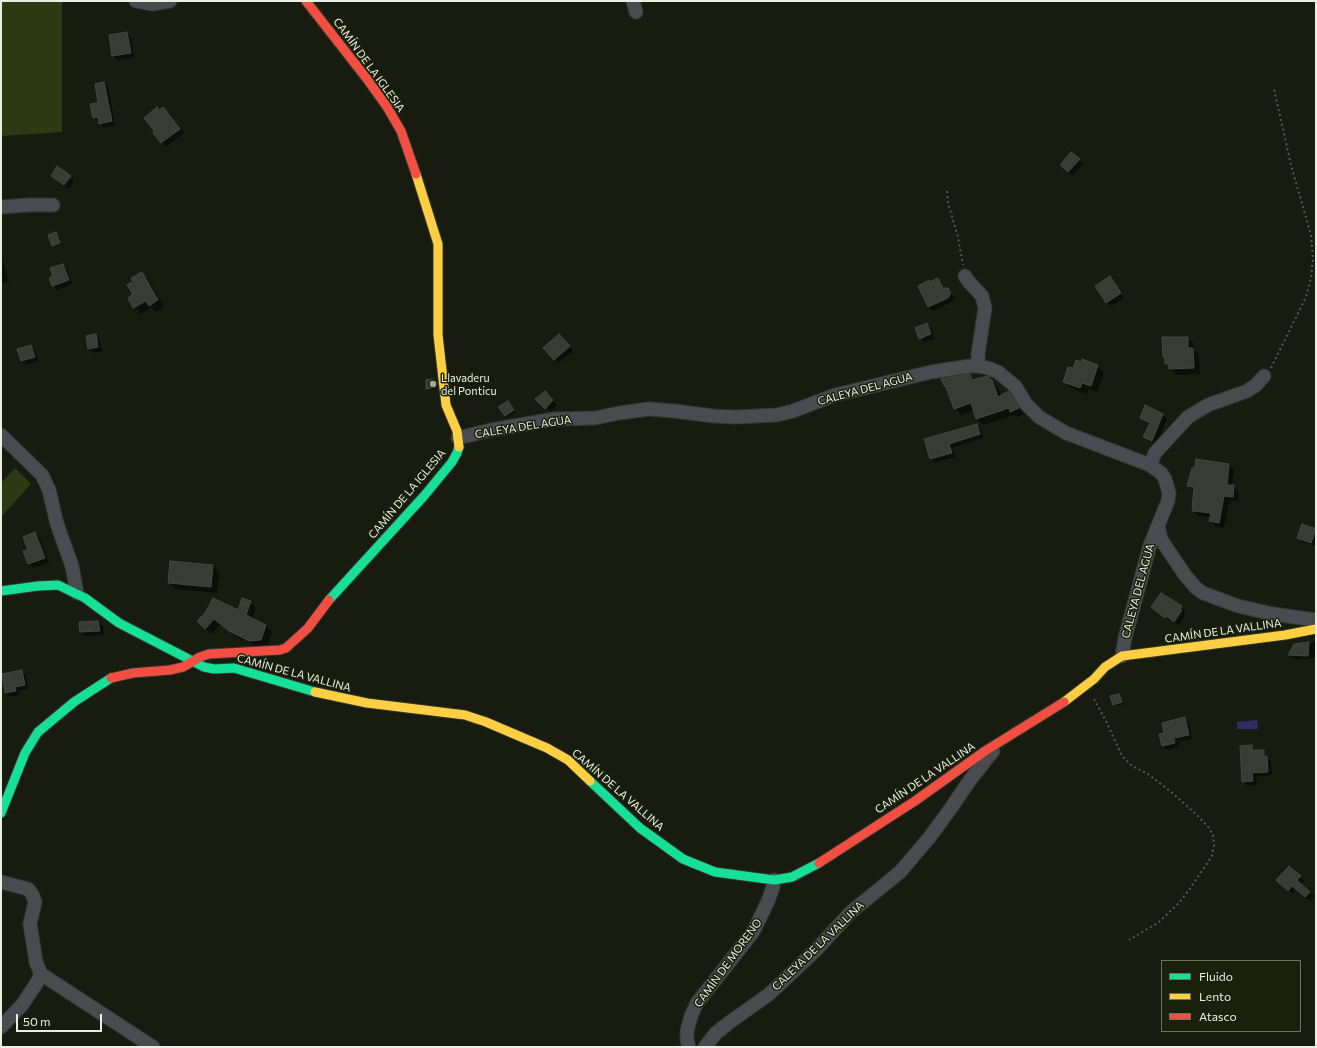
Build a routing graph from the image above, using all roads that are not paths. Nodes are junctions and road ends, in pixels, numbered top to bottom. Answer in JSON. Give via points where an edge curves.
{"nodes":[{"id":1,"x":136,"y":1,"type":"edge"},
{"id":2,"x":170,"y":1,"type":"edge"},
{"id":3,"x":306,"y":1,"type":"edge"},
{"id":4,"x":53,"y":205,"type":"dead end"},
{"id":5,"x":1,"y":207,"type":"edge"},
{"id":6,"x":965,"y":276,"type":"road end"},
{"id":7,"x":978,"y":366,"type":"junction"},
{"id":8,"x":1264,"y":376,"type":"road end"},
{"id":9,"x":1,"y":435,"type":"edge"},
{"id":10,"x":458,"y":438,"type":"junction"},
{"id":11,"x":1150,"y":466,"type":"junction"},
{"id":12,"x":1158,"y":526,"type":"junction"},
{"id":13,"x":1,"y":590,"type":"edge"},
{"id":14,"x":77,"y":593,"type":"junction"},
{"id":15,"x":1316,"y":620,"type":"edge"},
{"id":16,"x":1316,"y":629,"type":"edge"},
{"id":17,"x":1122,"y":656,"type":"junction"},
{"id":18,"x":192,"y":662,"type":"junction"},
{"id":19,"x":998,"y":744,"type":"junction"},
{"id":20,"x":1,"y":813,"type":"edge"},
{"id":21,"x":774,"y":880,"type":"junction"},
{"id":22,"x":1,"y":882,"type":"edge"},
{"id":23,"x":41,"y":974,"type":"junction"},
{"id":24,"x":1,"y":1027,"type":"edge"},
{"id":25,"x":153,"y":1047,"type":"edge"},
{"id":26,"x":689,"y":1047,"type":"edge"},
{"id":27,"x":705,"y":1047,"type":"edge"}],
"edges":[{"from":1,"to":2,"type":"street","via":[[152,4]]},
{"from":3,"to":10,"type":"street","name":"CAMÍN DE LA IGLESIA","via":[[368,79],[401,131],[408,150],[438,244],[438,334],[446,405]]},
{"from":4,"to":5,"type":"street"},
{"from":6,"to":7,"type":"street","via":[[982,296],[984,308]]},
{"from":7,"to":10,"type":"street","name":"CALEYA DEL AGUA","via":[[931,372],[864,387],[778,415],[735,418],[674,410],[648,410],[595,418],[555,419]]},
{"from":7,"to":11,"type":"street","name":"CALEYA DEL AGUA","via":[[998,372],[1014,386],[1032,411],[1066,433]]},
{"from":8,"to":11,"type":"street","via":[[1247,391],[1208,405],[1188,417],[1155,453]]},
{"from":9,"to":14,"type":"street","via":[[42,475],[72,566]]},
{"from":10,"to":18,"type":"street","name":"CAMÍN DE LA IGLESIA","via":[[457,453],[452,462],[294,642],[280,650],[209,654]]},
{"from":11,"to":12,"type":"street","name":"CALEYA DEL AGUA","via":[[1161,473],[1169,493]]},
{"from":12,"to":15,"type":"street","name":"CALEYA DEL AGUA","via":[[1161,539],[1168,550],[1185,575],[1203,593],[1238,606]]},
{"from":12,"to":17,"type":"street","name":"CALEYA DEL AGUA","via":[[1150,545]]},
{"from":13,"to":14,"type":"street","name":"CAMÍN DE LA VALLINA","via":[[58,585]]},
{"from":14,"to":18,"type":"street","name":"CAMÍN DE LA VALLINA","via":[[118,622]]},
{"from":16,"to":17,"type":"street","name":"CAMÍN DE LA VALLINA"},
{"from":17,"to":19,"type":"street","name":"CAMÍN DE LA VALLINA","via":[[1051,711]]},
{"from":18,"to":20,"type":"street","name":"CAMÍN DE LA IGLESIA","via":[[170,670],[111,678],[74,702],[38,732],[25,753]]},
{"from":18,"to":21,"type":"street","name":"CAMÍN DE LA VALLINA","via":[[214,669],[234,668],[247,671],[304,690],[340,698],[465,715],[486,722],[568,760],[640,828],[683,859],[715,872]]},
{"from":19,"to":21,"type":"street","name":"CAMÍN DE LA VALLINA","via":[[807,870],[792,877]]},
{"from":19,"to":27,"type":"street","name":"CALEYA DE LA VALLINA","via":[[929,838],[900,872],[850,912],[816,950],[779,985],[716,1033]]},
{"from":21,"to":26,"type":"street","name":"CAMÍN DE MORENO","via":[[768,901],[753,932],[697,1003],[687,1031]]},
{"from":22,"to":23,"type":"street","via":[[28,889],[32,894],[35,902],[30,924],[36,962]]},
{"from":23,"to":24,"type":"street","via":[[22,1004]]},
{"from":23,"to":25,"type":"street"}]}
